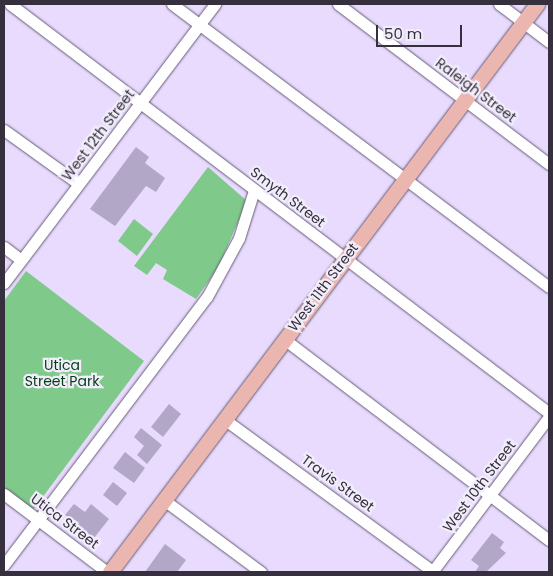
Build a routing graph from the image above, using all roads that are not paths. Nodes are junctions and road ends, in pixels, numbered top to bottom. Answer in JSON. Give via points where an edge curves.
{"nodes":[{"id":1,"x":10,"y":4,"type":"edge"},
{"id":2,"x":172,"y":4,"type":"edge"},
{"id":3,"x":215,"y":4,"type":"edge"},
{"id":4,"x":338,"y":4,"type":"edge"},
{"id":5,"x":499,"y":4,"type":"edge"},
{"id":6,"x":537,"y":4,"type":"edge"},
{"id":7,"x":524,"y":22,"type":"junction"},
{"id":8,"x":200,"y":24,"type":"junction"},
{"id":9,"x":549,"y":42,"type":"edge"},
{"id":10,"x":465,"y":101,"type":"junction"},
{"id":11,"x":141,"y":103,"type":"junction"},
{"id":12,"x":4,"y":130,"type":"edge"},
{"id":13,"x":549,"y":164,"type":"edge"},
{"id":14,"x":406,"y":177,"type":"junction"},
{"id":15,"x":79,"y":184,"type":"junction"},
{"id":16,"x":254,"y":190,"type":"junction"},
{"id":17,"x":4,"y":247,"type":"edge"},
{"id":18,"x":345,"y":258,"type":"junction"},
{"id":19,"x":21,"y":260,"type":"junction"},
{"id":20,"x":4,"y":283,"type":"edge"},
{"id":21,"x":549,"y":287,"type":"edge"},
{"id":22,"x":284,"y":339,"type":"junction"},
{"id":23,"x":549,"y":413,"type":"edge"},
{"id":24,"x":549,"y":417,"type":"edge"},
{"id":25,"x":224,"y":419,"type":"junction"},
{"id":26,"x":4,"y":494,"type":"edge"},
{"id":27,"x":490,"y":495,"type":"junction"},
{"id":28,"x":164,"y":500,"type":"junction"},
{"id":29,"x":38,"y":520,"type":"junction"},
{"id":30,"x":549,"y":540,"type":"edge"},
{"id":31,"x":4,"y":565,"type":"edge"},
{"id":32,"x":109,"y":572,"type":"edge"},
{"id":33,"x":261,"y":572,"type":"edge"},
{"id":34,"x":433,"y":572,"type":"edge"}],
"edges":[{"from":1,"to":11,"type":"street","name":"Smyth Street"},
{"from":2,"to":8,"type":"street"},
{"from":3,"to":8,"type":"street","name":"West 12th Street"},
{"from":4,"to":10,"type":"street","name":"Raleigh Street"},
{"from":5,"to":7,"type":"street"},
{"from":6,"to":7,"type":"main road","name":"West 11th Street"},
{"from":7,"to":9,"type":"street"},
{"from":7,"to":10,"type":"main road","name":"West 11th Street"},
{"from":8,"to":11,"type":"street","name":"West 12th Street"},
{"from":8,"to":14,"type":"street"},
{"from":10,"to":13,"type":"street","name":"Raleigh Street"},
{"from":10,"to":14,"type":"main road","name":"West 11th Street"},
{"from":11,"to":15,"type":"street","name":"West 12th Street"},
{"from":11,"to":16,"type":"street","name":"Smyth Street"},
{"from":12,"to":15,"type":"street"},
{"from":14,"to":18,"type":"main road","name":"West 11th Street"},
{"from":14,"to":21,"type":"street"},
{"from":15,"to":19,"type":"street","name":"West 12th Street"},
{"from":16,"to":18,"type":"street","name":"Smyth Street"},
{"from":16,"to":29,"type":"street","via":[[239,238],[207,296]]},
{"from":17,"to":19,"type":"street"},
{"from":18,"to":22,"type":"main road","name":"West 11th Street"},
{"from":18,"to":23,"type":"street","name":"Smyth Street"},
{"from":19,"to":20,"type":"street","name":"West 12th Street"},
{"from":22,"to":25,"type":"main road","name":"West 11th Street"},
{"from":22,"to":27,"type":"street"},
{"from":24,"to":27,"type":"street","name":"West 10th Street"},
{"from":25,"to":28,"type":"main road","name":"West 11th Street"},
{"from":25,"to":34,"type":"street","name":"Travis Street"},
{"from":26,"to":29,"type":"street","name":"Utica Street"},
{"from":27,"to":30,"type":"street"},
{"from":27,"to":34,"type":"street","name":"West 10th Street"},
{"from":28,"to":32,"type":"main road","name":"West 11th Street"},
{"from":28,"to":33,"type":"street"},
{"from":29,"to":31,"type":"street"},
{"from":29,"to":32,"type":"street","name":"Utica Street"}]}
